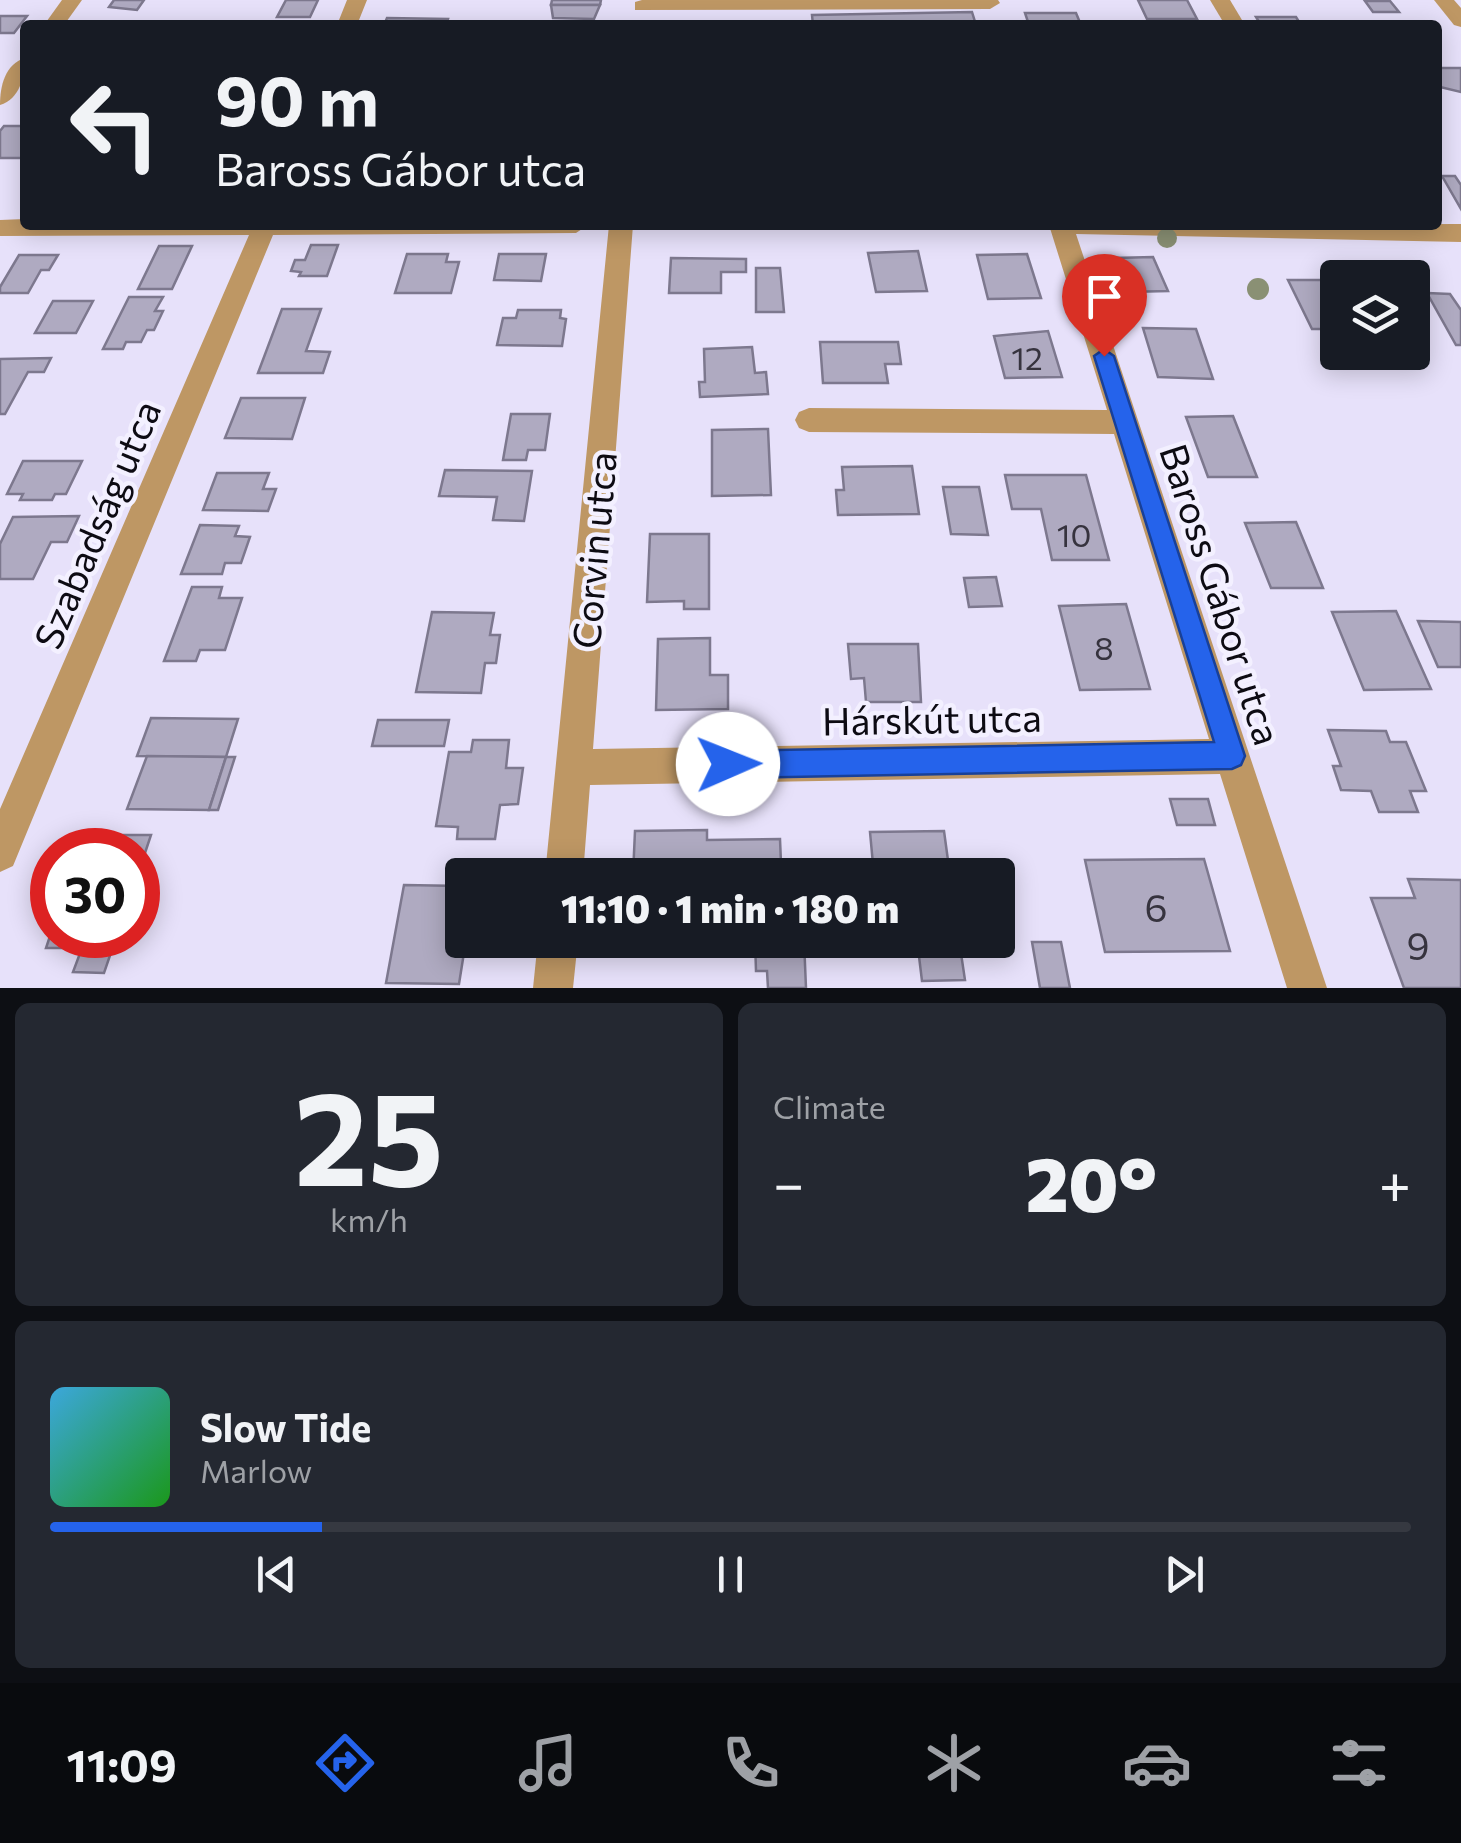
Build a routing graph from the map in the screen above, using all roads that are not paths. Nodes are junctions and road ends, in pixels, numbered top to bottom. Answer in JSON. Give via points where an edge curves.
{"nodes":[{"id":1,"x":1444,"y":0,"type":"edge"},
{"id":2,"x":989,"y":2,"type":"edge"},
{"id":3,"x":642,"y":10,"type":"edge"},
{"id":4,"x":1461,"y":21,"type":"edge"},
{"id":5,"x":20,"y":71,"type":"edge"},
{"id":6,"x":0,"y":98,"type":"edge"},
{"id":7,"x":262,"y":230,"type":"edge"},
{"id":8,"x":621,"y":230,"type":"edge"},
{"id":9,"x":1064,"y":230,"type":"edge"},
{"id":10,"x":1378,"y":230,"type":"edge"},
{"id":11,"x":1461,"y":233,"type":"edge"},
{"id":12,"x":809,"y":420,"type":"dead end"},
{"id":13,"x":1126,"y":422,"type":"junction"},
{"id":14,"x":1232,"y":756,"type":"junction"},
{"id":15,"x":574,"y":767,"type":"junction"},
{"id":16,"x":0,"y":853,"type":"edge"},
{"id":17,"x":566,"y":858,"type":"edge"},
{"id":18,"x":556,"y":958,"type":"edge"},
{"id":19,"x":553,"y":988,"type":"edge"},
{"id":20,"x":1307,"y":988,"type":"edge"}],
"edges":[{"from":1,"to":4,"type":"street"},
{"from":2,"to":3,"type":"street"},
{"from":5,"to":6,"type":"street"},
{"from":7,"to":16,"type":"street","name":"Szabadság utca"},
{"from":8,"to":15,"type":"street","name":"Corvin utca"},
{"from":9,"to":13,"type":"street","name":"Baross Gábor utca"},
{"from":10,"to":11,"type":"street"},
{"from":12,"to":13,"type":"street"},
{"from":13,"to":14,"type":"street","name":"Baross Gábor utca"},
{"from":14,"to":15,"type":"street","name":"Hárskút utca"},
{"from":14,"to":20,"type":"street","name":"Baross Gábor utca"},
{"from":15,"to":17,"type":"street","name":"Corvin utca"},
{"from":18,"to":19,"type":"street"}]}
